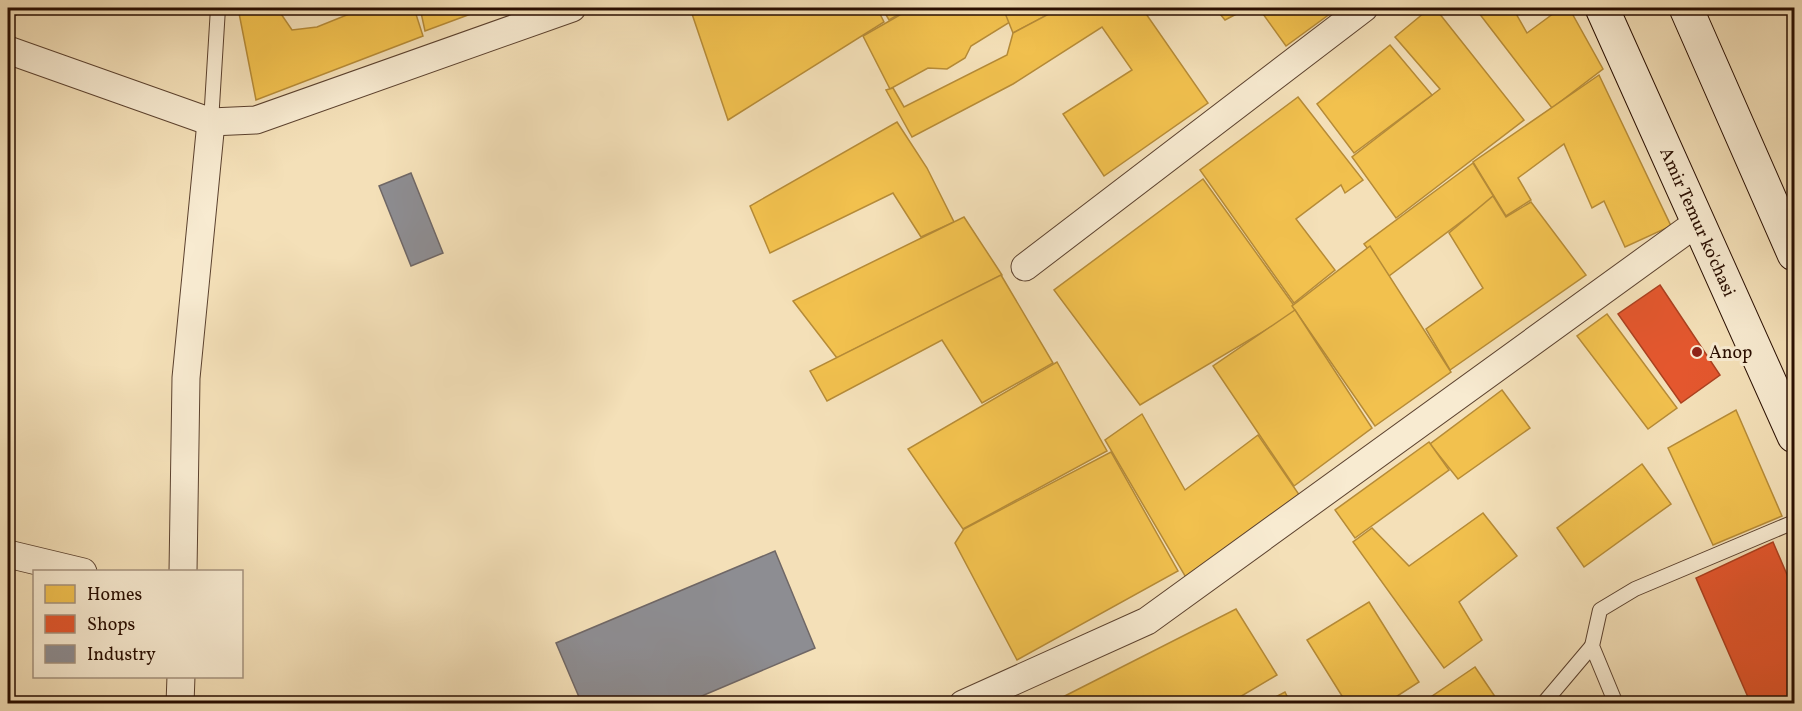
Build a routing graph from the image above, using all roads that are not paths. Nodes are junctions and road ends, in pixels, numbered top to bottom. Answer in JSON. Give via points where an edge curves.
{"nodes":[{"id":1,"x":218,"y":8,"type":"edge"},
{"id":2,"x":572,"y":8,"type":"edge"},
{"id":3,"x":1364,"y":8,"type":"edge"},
{"id":4,"x":1602,"y":8,"type":"edge"},
{"id":5,"x":1686,"y":8,"type":"edge"},
{"id":6,"x":8,"y":50,"type":"edge"},
{"id":7,"x":211,"y":122,"type":"junction"},
{"id":8,"x":1698,"y":222,"type":"junction"},
{"id":9,"x":1794,"y":254,"type":"edge"},
{"id":10,"x":1025,"y":267,"type":"dead end"},
{"id":11,"x":1794,"y":436,"type":"edge"},
{"id":12,"x":1794,"y":522,"type":"edge"},
{"id":13,"x":8,"y":554,"type":"edge"},
{"id":14,"x":75,"y":570,"type":"edge"},
{"id":15,"x":183,"y":570,"type":"edge"},
{"id":16,"x":1592,"y":646,"type":"junction"},
{"id":17,"x":181,"y":678,"type":"edge"},
{"id":18,"x":180,"y":704,"type":"edge"},
{"id":19,"x":963,"y":704,"type":"edge"},
{"id":20,"x":1543,"y":704,"type":"edge"},
{"id":21,"x":1616,"y":704,"type":"edge"}],
"edges":[{"from":1,"to":7,"type":"lane"},
{"from":2,"to":7,"type":"street","via":[[256,120]]},
{"from":3,"to":10,"type":"street"},
{"from":4,"to":8,"type":"main road","name":"Amir Temur ko'chasi"},
{"from":5,"to":9,"type":"main road"},
{"from":6,"to":7,"type":"street"},
{"from":7,"to":15,"type":"street","via":[[186,378]]},
{"from":8,"to":11,"type":"main road","name":"Amir Temur ko'chasi"},
{"from":8,"to":19,"type":"street","via":[[1147,621]]},
{"from":12,"to":16,"type":"lane","via":[[1635,589],[1600,610]]},
{"from":13,"to":14,"type":"street"},
{"from":16,"to":20,"type":"lane"},
{"from":16,"to":21,"type":"lane"},
{"from":17,"to":18,"type":"street"}]}
